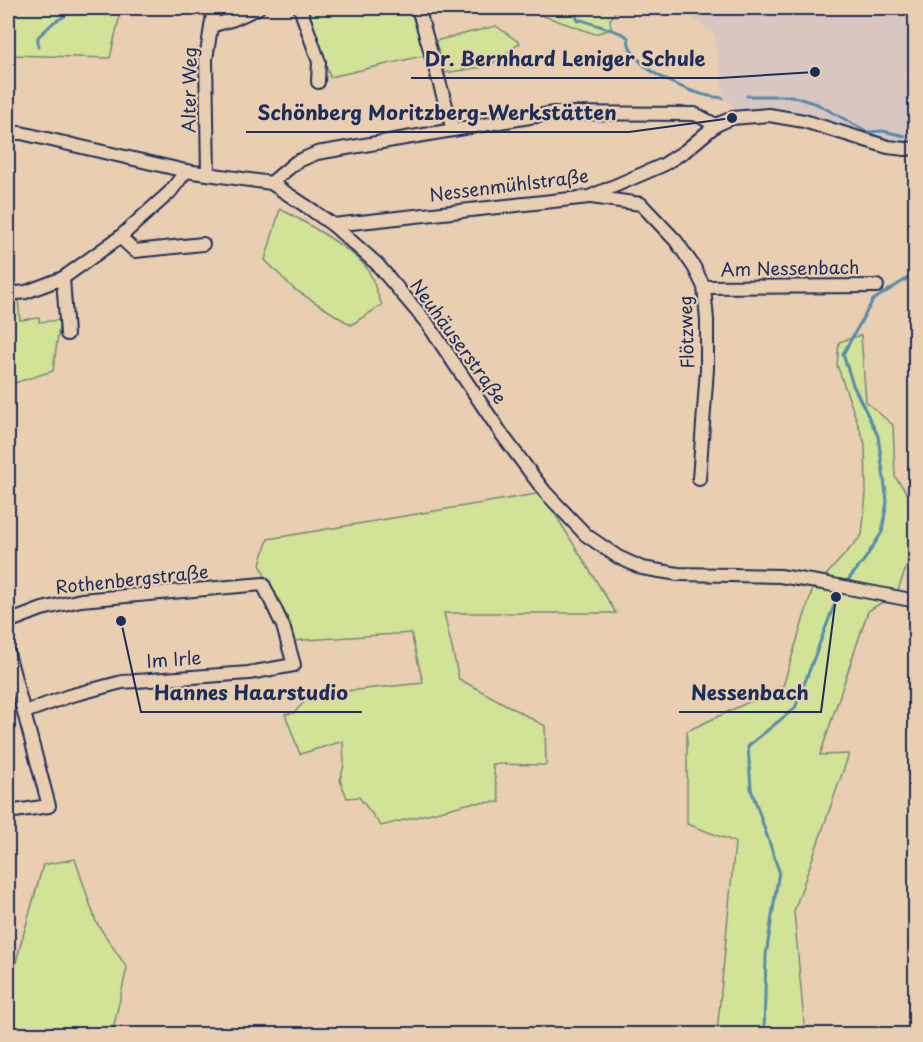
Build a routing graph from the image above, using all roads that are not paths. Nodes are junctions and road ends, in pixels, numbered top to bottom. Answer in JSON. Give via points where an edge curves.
{"nodes":[{"id":1,"x":214,"y":8,"type":"edge"},
{"id":2,"x":258,"y":8,"type":"edge"},
{"id":3,"x":300,"y":8,"type":"edge"},
{"id":4,"x":418,"y":8,"type":"edge"},
{"id":5,"x":211,"y":26,"type":"junction"},
{"id":6,"x":318,"y":82,"type":"dead end"},
{"id":7,"x":716,"y":125,"type":"junction"},
{"id":8,"x":453,"y":130,"type":"junction"},
{"id":9,"x":8,"y":133,"type":"edge"},
{"id":10,"x":915,"y":148,"type":"edge"},
{"id":11,"x":186,"y":171,"type":"junction"},
{"id":12,"x":208,"y":174,"type":"junction"},
{"id":13,"x":624,"y":182,"type":"junction"},
{"id":14,"x":272,"y":183,"type":"junction"},
{"id":15,"x":589,"y":197,"type":"junction"},
{"id":16,"x":641,"y":204,"type":"junction"},
{"id":17,"x":333,"y":225,"type":"junction"},
{"id":18,"x":120,"y":237,"type":"junction"},
{"id":19,"x":203,"y":244,"type":"dead end"},
{"id":20,"x":63,"y":278,"type":"junction"},
{"id":21,"x":877,"y":286,"type":"dead end"},
{"id":22,"x":704,"y":287,"type":"junction"},
{"id":23,"x":8,"y":294,"type":"edge"},
{"id":24,"x":67,"y":334,"type":"dead end"},
{"id":25,"x":699,"y":479,"type":"dead end"},
{"id":26,"x":915,"y":601,"type":"edge"},
{"id":27,"x":8,"y":622,"type":"edge"},
{"id":28,"x":8,"y":653,"type":"edge"},
{"id":29,"x":294,"y":665,"type":"joint"},
{"id":30,"x":24,"y":712,"type":"junction"},
{"id":31,"x":8,"y":812,"type":"edge"}],
"edges":[{"from":1,"to":5,"type":"street","name":"Alter Weg"},
{"from":2,"to":5,"type":"street"},
{"from":3,"to":6,"type":"street","via":[[319,62]]},
{"from":4,"to":8,"type":"street"},
{"from":5,"to":12,"type":"street","name":"Alter Weg","via":[[206,59]]},
{"from":7,"to":8,"type":"street","via":[[695,114],[554,112]]},
{"from":7,"to":10,"type":"street","name":"Nessenmühlstraße","via":[[732,118],[769,115],[804,121],[888,147]]},
{"from":7,"to":13,"type":"street","name":"Nessenmühlstraße","via":[[663,165]]},
{"from":8,"to":14,"type":"street","via":[[317,153],[296,162]]},
{"from":9,"to":11,"type":"street","name":"Neuhäuserstraße"},
{"from":11,"to":12,"type":"street","name":"Neuhäuserstraße"},
{"from":11,"to":18,"type":"street","via":[[170,192]]},
{"from":12,"to":14,"type":"street","name":"Neuhäuserstraße"},
{"from":13,"to":15,"type":"street","name":"Nessenmühlstraße"},
{"from":13,"to":16,"type":"street","name":"Flötzweg"},
{"from":14,"to":17,"type":"street","name":"Neuhäuserstraße"},
{"from":15,"to":16,"type":"street"},
{"from":15,"to":17,"type":"street","name":"Nessenmühlstraße"},
{"from":16,"to":22,"type":"street","name":"Flötzweg","via":[[676,241]]},
{"from":17,"to":26,"type":"street","name":"Neuhäuserstraße","via":[[377,264],[427,323],[538,483],[586,536],[642,568],[678,574],[780,576]]},
{"from":18,"to":19,"type":"street","via":[[135,251]]},
{"from":18,"to":20,"type":"street"},
{"from":20,"to":23,"type":"street"},
{"from":20,"to":24,"type":"street"},
{"from":21,"to":22,"type":"street","name":"Am Nessenbach"},
{"from":22,"to":25,"type":"street","name":"Flötzweg","via":[[707,369]]},
{"from":27,"to":29,"type":"street","name":"Rothenbergstraße","via":[[81,600],[263,584],[283,626]]},
{"from":28,"to":30,"type":"street"},
{"from":29,"to":30,"type":"street","name":"Im Irle","via":[[249,673],[122,682]]},
{"from":30,"to":31,"type":"street","via":[[49,806]]}]}
